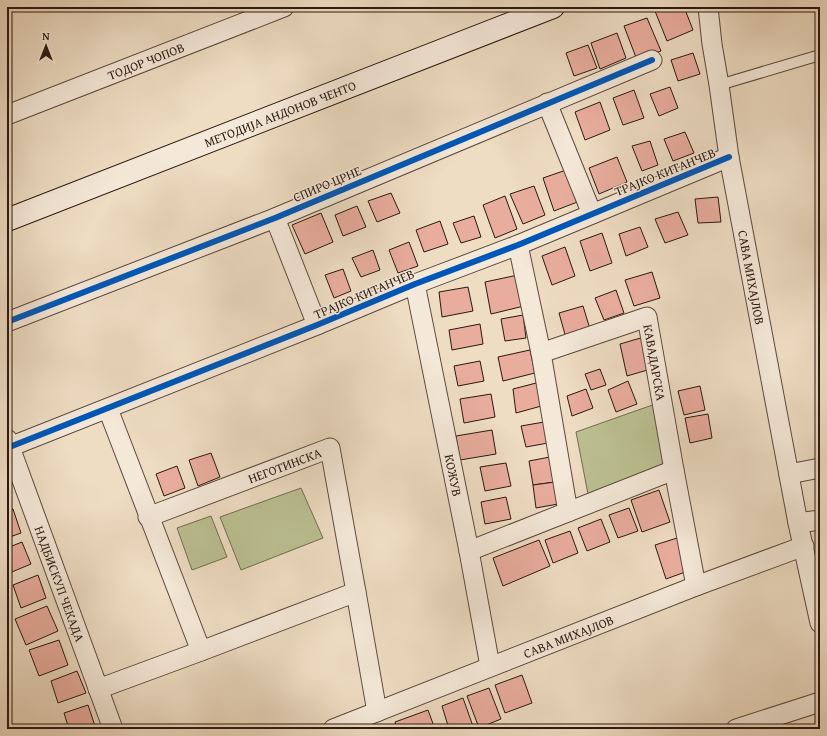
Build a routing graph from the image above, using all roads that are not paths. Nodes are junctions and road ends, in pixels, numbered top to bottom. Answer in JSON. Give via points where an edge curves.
{"nodes":[{"id":1,"x":284,"y":7,"type":"edge"},
{"id":2,"x":553,"y":7,"type":"edge"},
{"id":3,"x":709,"y":7,"type":"edge"},
{"id":4,"x":820,"y":55,"type":"edge"},
{"id":5,"x":652,"y":60,"type":"dead end"},
{"id":6,"x":719,"y":85,"type":"junction"},
{"id":7,"x":547,"y":103,"type":"junction"},
{"id":8,"x":7,"y":115,"type":"edge"},
{"id":9,"x":729,"y":157,"type":"junction"},
{"id":10,"x":592,"y":214,"type":"junction"},
{"id":11,"x":275,"y":218,"type":"junction"},
{"id":12,"x":7,"y":220,"type":"edge"},
{"id":13,"x":518,"y":245,"type":"junction"},
{"id":14,"x":415,"y":284,"type":"junction"},
{"id":15,"x":7,"y":322,"type":"edge"},
{"id":16,"x":317,"y":326,"type":"junction"},
{"id":17,"x":541,"y":354,"type":"junction"},
{"id":18,"x":108,"y":409,"type":"junction"},
{"id":19,"x":8,"y":445,"type":"edge"},
{"id":20,"x":820,"y":468,"type":"edge"},
{"id":21,"x":674,"y":470,"type":"junction"},
{"id":22,"x":789,"y":474,"type":"junction"},
{"id":23,"x":568,"y":512,"type":"junction"},
{"id":24,"x":148,"y":517,"type":"junction"},
{"id":25,"x":820,"y":520,"type":"edge"},
{"id":26,"x":798,"y":523,"type":"junction"},
{"id":27,"x":804,"y":546,"type":"junction"},
{"id":28,"x":469,"y":550,"type":"junction"},
{"id":29,"x":696,"y":586,"type":"junction"},
{"id":30,"x":356,"y":592,"type":"junction"},
{"id":31,"x":818,"y":600,"type":"edge"},
{"id":32,"x":820,"y":623,"type":"edge"},
{"id":33,"x":201,"y":651,"type":"junction"},
{"id":34,"x":490,"y":666,"type":"junction"},
{"id":35,"x":98,"y":689,"type":"junction"},
{"id":36,"x":820,"y":702,"type":"edge"},
{"id":37,"x":377,"y":712,"type":"junction"},
{"id":38,"x":113,"y":729,"type":"edge"},
{"id":39,"x":333,"y":729,"type":"edge"},
{"id":40,"x":736,"y":729,"type":"edge"}],
"edges":[{"from":1,"to":8,"type":"street","name":"ТОДОР ЧОПОВ"},
{"from":2,"to":12,"type":"main road","name":"МЕТОДИЈА АНДОНОВ ЧЕНТО"},
{"from":3,"to":6,"type":"street","name":"САВА МИХАЈЛОВ"},
{"from":4,"to":6,"type":"lane"},
{"from":5,"to":7,"type":"street","name":"СПИРО ЦРНЕ"},
{"from":6,"to":9,"type":"street","name":"САВА МИХАЈЛОВ"},
{"from":7,"to":10,"type":"street"},
{"from":7,"to":11,"type":"street","name":"СПИРО ЦРНЕ"},
{"from":9,"to":10,"type":"street","name":"ТРАЈКО КИТАНЧЕВ"},
{"from":9,"to":22,"type":"street","name":"САВА МИХАЈЛОВ"},
{"from":10,"to":13,"type":"street","name":"ТРАЈКО КИТАНЧЕВ"},
{"from":11,"to":15,"type":"street","name":"СПИРО ЦРНЕ"},
{"from":11,"to":16,"type":"street"},
{"from":13,"to":14,"type":"street","name":"ТРАЈКО КИТАНЧЕВ"},
{"from":13,"to":17,"type":"street"},
{"from":14,"to":16,"type":"street","name":"ТРАЈКО КИТАНЧЕВ"},
{"from":14,"to":28,"type":"street","name":"КОЖУВ"},
{"from":16,"to":18,"type":"street","name":"ТРАЈКО КИТАНЧЕВ"},
{"from":17,"to":21,"type":"street","name":"КАВАДАРСКА","via":[[647,317]]},
{"from":17,"to":23,"type":"street"},
{"from":18,"to":19,"type":"street","name":"ТРАЈКО КИТАНЧЕВ"},
{"from":18,"to":24,"type":"street"},
{"from":19,"to":35,"type":"street","name":"НАДБИСКУП ЧЕКАДА"},
{"from":20,"to":22,"type":"street"},
{"from":21,"to":23,"type":"street"},
{"from":21,"to":29,"type":"street","name":"КАВАДАРСКА"},
{"from":22,"to":26,"type":"street","name":"САВА МИХАЈЛОВ"},
{"from":23,"to":28,"type":"street"},
{"from":24,"to":30,"type":"street","name":"НЕГОТИНСКА","via":[[330,448]]},
{"from":24,"to":33,"type":"street"},
{"from":25,"to":26,"type":"street"},
{"from":26,"to":27,"type":"street","name":"САВА МИХАЈЛОВ"},
{"from":27,"to":29,"type":"street","name":"САВА МИХАЈЛОВ"},
{"from":27,"to":31,"type":"street","name":"САВА МИХАЈЛОВ"},
{"from":28,"to":34,"type":"street","name":"КОЖУВ"},
{"from":29,"to":34,"type":"street","name":"САВА МИХАЈЛОВ"},
{"from":30,"to":33,"type":"street"},
{"from":30,"to":37,"type":"street","name":"НЕГОТИНСКА"},
{"from":31,"to":32,"type":"street","name":"САВА МИХАЈЛОВ"},
{"from":33,"to":35,"type":"street"},
{"from":34,"to":37,"type":"street","name":"САВА МИХАЈЛОВ"},
{"from":35,"to":38,"type":"street","name":"НАДБИСКУП ЧЕКАДА"},
{"from":36,"to":40,"type":"street"},
{"from":37,"to":39,"type":"street","name":"САВА МИХАЈЛОВ"}]}
